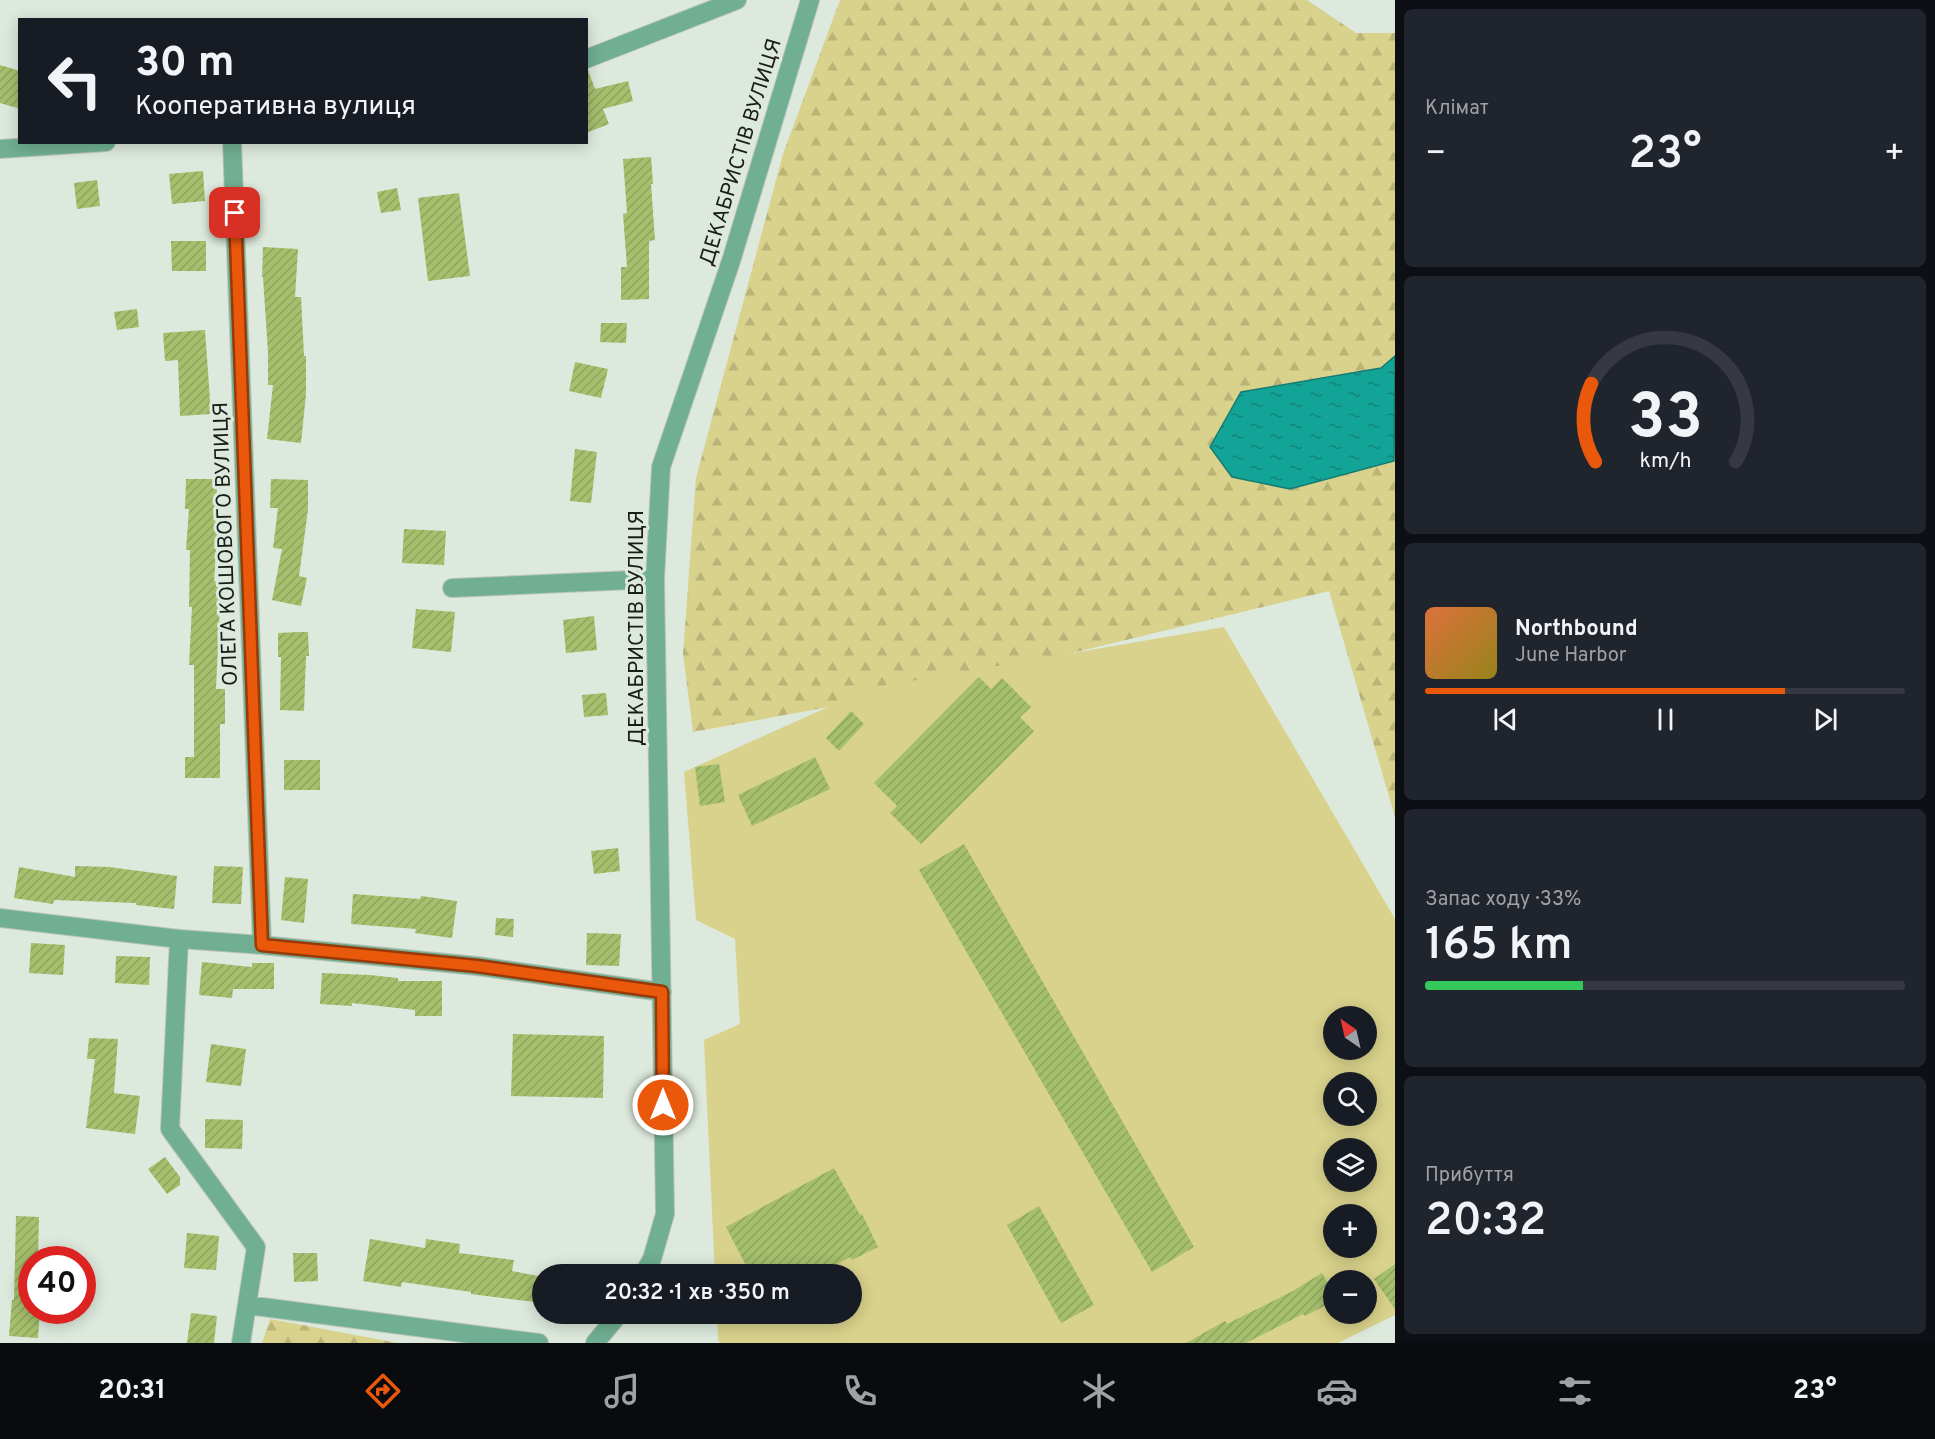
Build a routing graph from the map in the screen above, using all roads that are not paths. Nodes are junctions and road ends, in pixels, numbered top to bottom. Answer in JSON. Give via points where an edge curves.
{"nodes":[{"id":1,"x":737,"y":0,"type":"edge"},
{"id":2,"x":810,"y":0,"type":"edge"},
{"id":3,"x":588,"y":58,"type":"edge"},
{"id":4,"x":71,"y":144,"type":"edge"},
{"id":5,"x":232,"y":144,"type":"edge"},
{"id":6,"x":0,"y":148,"type":"edge"},
{"id":7,"x":655,"y":579,"type":"junction"},
{"id":8,"x":452,"y":588,"type":"dead end"},
{"id":9,"x":0,"y":918,"type":"edge"},
{"id":10,"x":179,"y":939,"type":"junction"},
{"id":11,"x":262,"y":945,"type":"junction"},
{"id":12,"x":662,"y":992,"type":"junction"},
{"id":13,"x":649,"y":1264,"type":"edge"},
{"id":14,"x":247,"y":1305,"type":"junction"},
{"id":15,"x":611,"y":1324,"type":"edge"},
{"id":16,"x":241,"y":1343,"type":"edge"},
{"id":17,"x":539,"y":1343,"type":"edge"},
{"id":18,"x":595,"y":1343,"type":"edge"}],
"edges":[{"from":1,"to":3,"type":"street"},
{"from":2,"to":7,"type":"street","name":"ДЕКАБРИСТІВ ВУЛИЦЯ","via":[[731,261],[661,467]]},
{"from":4,"to":6,"type":"street"},
{"from":5,"to":11,"type":"street","name":"ОЛЕГА КОШОВОГО ВУЛИЦЯ"},
{"from":7,"to":8,"type":"street"},
{"from":7,"to":12,"type":"street","name":"ДЕКАБРИСТІВ ВУЛИЦЯ"},
{"from":9,"to":10,"type":"street"},
{"from":10,"to":11,"type":"street"},
{"from":10,"to":14,"type":"street","via":[[170,1129],[256,1247]]},
{"from":11,"to":12,"type":"street","via":[[477,966]]},
{"from":12,"to":13,"type":"street","name":"ДЕКАБРИСТІВ ВУЛИЦЯ","via":[[665,1214]]},
{"from":14,"to":16,"type":"street"},
{"from":14,"to":17,"type":"street"},
{"from":15,"to":18,"type":"street"}]}
